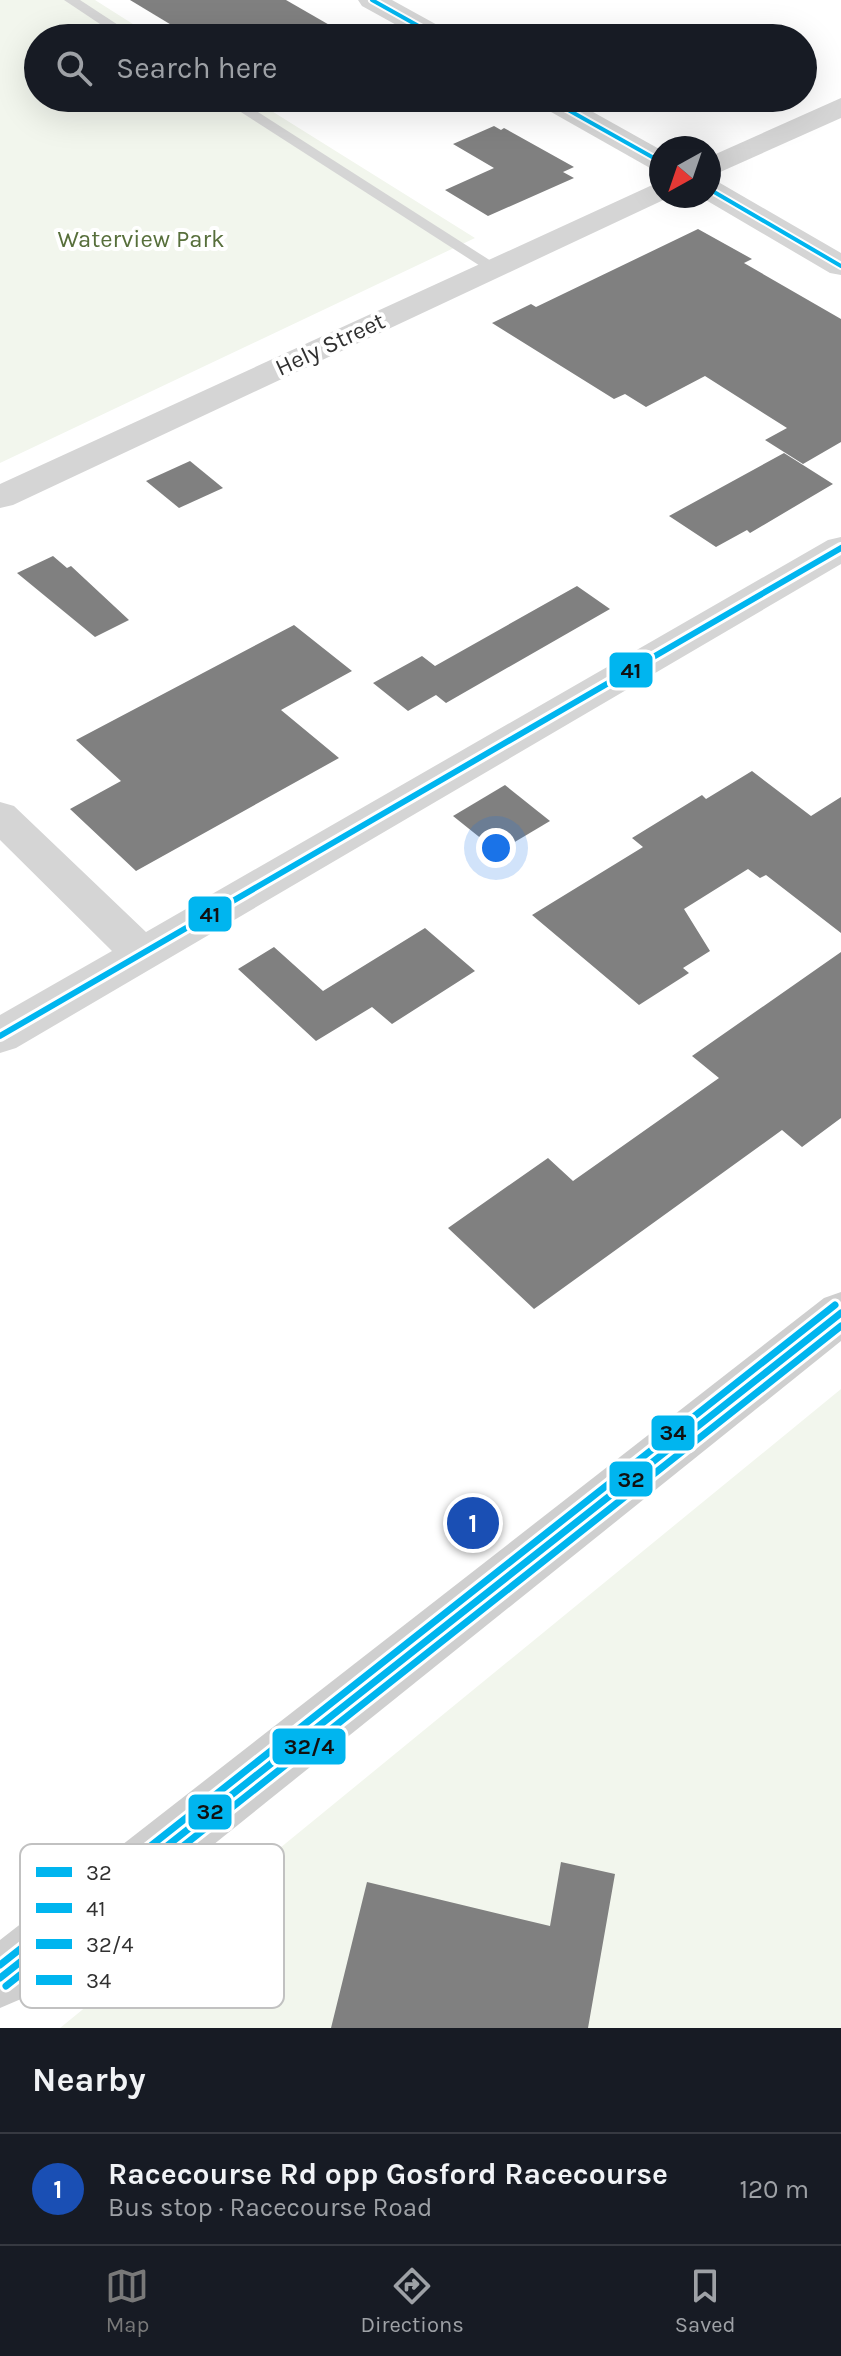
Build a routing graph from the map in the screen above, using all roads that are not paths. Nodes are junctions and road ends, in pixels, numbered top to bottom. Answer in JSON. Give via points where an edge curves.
{"nodes":[{"id":1,"x":71,"y":0,"type":"edge"},
{"id":2,"x":372,"y":0,"type":"edge"},
{"id":3,"x":109,"y":24,"type":"edge"},
{"id":4,"x":415,"y":24,"type":"edge"},
{"id":5,"x":841,"y":107,"type":"edge"},
{"id":6,"x":248,"y":112,"type":"edge"},
{"id":7,"x":572,"y":112,"type":"edge"},
{"id":8,"x":649,"y":155,"type":"edge"},
{"id":9,"x":721,"y":162,"type":"edge"},
{"id":10,"x":649,"y":196,"type":"edge"},
{"id":11,"x":721,"y":196,"type":"edge"},
{"id":12,"x":841,"y":266,"type":"edge"},
{"id":13,"x":494,"y":268,"type":"junction"},
{"id":14,"x":0,"y":497,"type":"edge"},
{"id":15,"x":841,"y":548,"type":"edge"},
{"id":16,"x":0,"y":816,"type":"edge"},
{"id":17,"x":142,"y":954,"type":"junction"},
{"id":18,"x":0,"y":1036,"type":"edge"},
{"id":19,"x":841,"y":1313,"type":"edge"},
{"id":20,"x":161,"y":1844,"type":"edge"},
{"id":21,"x":20,"y":1954,"type":"edge"},
{"id":22,"x":4,"y":1967,"type":"edge"}],
"edges":[{"from":1,"to":3,"type":"lane"},
{"from":2,"to":4,"type":"street"},
{"from":5,"to":9,"type":"street"},
{"from":6,"to":13,"type":"lane"},
{"from":7,"to":8,"type":"street"},
{"from":10,"to":13,"type":"street","name":"Hely Street"},
{"from":11,"to":12,"type":"street"},
{"from":13,"to":14,"type":"street","name":"Hely Street"},
{"from":15,"to":17,"type":"street"},
{"from":16,"to":17,"type":"street"},
{"from":17,"to":18,"type":"street"},
{"from":19,"to":20,"type":"main road"},
{"from":21,"to":22,"type":"main road"}]}
